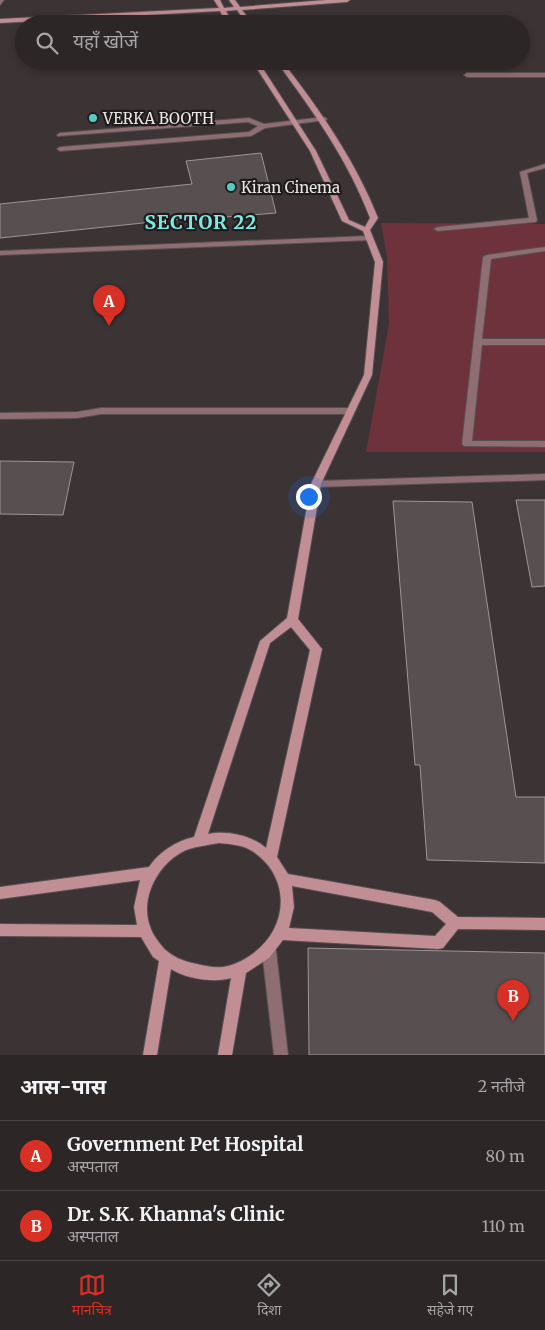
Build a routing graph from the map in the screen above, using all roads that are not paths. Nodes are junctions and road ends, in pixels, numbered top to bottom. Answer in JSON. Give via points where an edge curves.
{"nodes":[{"id":1,"x":217,"y":0,"type":"edge"},
{"id":2,"x":232,"y":0,"type":"edge"},
{"id":3,"x":348,"y":0,"type":"edge"},
{"id":4,"x":238,"y":9,"type":"junction"},
{"id":5,"x":221,"y":10,"type":"junction"},
{"id":6,"x":121,"y":15,"type":"edge"},
{"id":7,"x":224,"y":15,"type":"edge"},
{"id":8,"x":243,"y":15,"type":"edge"},
{"id":9,"x":15,"y":20,"type":"edge"},
{"id":10,"x":0,"y":21,"type":"edge"},
{"id":11,"x":260,"y":70,"type":"edge"},
{"id":12,"x":286,"y":70,"type":"edge"},
{"id":13,"x":467,"y":75,"type":"dead end"},
{"id":14,"x":545,"y":75,"type":"edge"},
{"id":15,"x":324,"y":119,"type":"junction"},
{"id":16,"x":294,"y":123,"type":"junction"},
{"id":17,"x":263,"y":126,"type":"junction"},
{"id":18,"x":60,"y":135,"type":"dead end"},
{"id":19,"x":60,"y":149,"type":"dead end"},
{"id":20,"x":545,"y":166,"type":"edge"},
{"id":21,"x":438,"y":229,"type":"dead end"},
{"id":22,"x":368,"y":234,"type":"junction"},
{"id":23,"x":545,"y":249,"type":"edge"},
{"id":24,"x":0,"y":253,"type":"edge"},
{"id":25,"x":478,"y":342,"type":"junction"},
{"id":26,"x":545,"y":342,"type":"edge"},
{"id":27,"x":351,"y":411,"type":"junction"},
{"id":28,"x":0,"y":416,"type":"edge"},
{"id":29,"x":545,"y":444,"type":"edge"},
{"id":30,"x":545,"y":477,"type":"edge"},
{"id":31,"x":316,"y":484,"type":"junction"},
{"id":32,"x":292,"y":620,"type":"junction"},
{"id":33,"x":200,"y":838,"type":"junction"},
{"id":34,"x":270,"y":859,"type":"junction"},
{"id":35,"x":149,"y":873,"type":"junction"},
{"id":36,"x":283,"y":879,"type":"junction"},
{"id":37,"x":0,"y":893,"type":"edge"},
{"id":38,"x":455,"y":923,"type":"junction"},
{"id":39,"x":545,"y":924,"type":"edge"},
{"id":40,"x":0,"y":930,"type":"edge"},
{"id":41,"x":144,"y":931,"type":"junction"},
{"id":42,"x":281,"y":934,"type":"junction"},
{"id":43,"x":269,"y":952,"type":"junction"},
{"id":44,"x":166,"y":959,"type":"junction"},
{"id":45,"x":240,"y":969,"type":"junction"},
{"id":46,"x":150,"y":1055,"type":"edge"},
{"id":47,"x":226,"y":1055,"type":"edge"},
{"id":48,"x":281,"y":1055,"type":"edge"}],
"edges":[{"from":1,"to":5,"type":"street"},
{"from":2,"to":4,"type":"street"},
{"from":3,"to":4,"type":"street"},
{"from":4,"to":5,"type":"street"},
{"from":4,"to":8,"type":"street"},
{"from":5,"to":6,"type":"street"},
{"from":5,"to":7,"type":"street"},
{"from":9,"to":10,"type":"street"},
{"from":11,"to":16,"type":"street"},
{"from":12,"to":15,"type":"street"},
{"from":13,"to":14,"type":"street"},
{"from":15,"to":16,"type":"street"},
{"from":15,"to":22,"type":"street","via":[[366,196],[374,218]]},
{"from":16,"to":17,"type":"street"},
{"from":16,"to":22,"type":"street","via":[[313,151],[346,221]]},
{"from":17,"to":18,"type":"street","via":[[250,120]]},
{"from":17,"to":19,"type":"street","via":[[251,134]]},
{"from":20,"to":21,"type":"street","via":[[523,172],[533,220]]},
{"from":22,"to":24,"type":"street"},
{"from":22,"to":27,"type":"street","via":[[379,262],[370,356],[368,375]]},
{"from":23,"to":25,"type":"street","via":[[487,257]]},
{"from":25,"to":26,"type":"street"},
{"from":25,"to":29,"type":"street","via":[[467,444]]},
{"from":27,"to":28,"type":"street","via":[[101,411],[77,415]]},
{"from":27,"to":31,"type":"street"},
{"from":30,"to":31,"type":"street"},
{"from":31,"to":32,"type":"street"},
{"from":32,"to":33,"type":"street","via":[[265,642]]},
{"from":32,"to":34,"type":"street","via":[[316,649]]},
{"from":33,"to":34,"type":"street","via":[[238,840]]},
{"from":33,"to":35,"type":"street","via":[[163,857]]},
{"from":34,"to":36,"type":"street"},
{"from":35,"to":37,"type":"street"},
{"from":35,"to":41,"type":"street","via":[[141,892],[140,912]]},
{"from":36,"to":38,"type":"street","via":[[435,906]]},
{"from":36,"to":42,"type":"street","via":[[288,894],[288,914]]},
{"from":38,"to":39,"type":"street"},
{"from":38,"to":42,"type":"street","via":[[438,943]]},
{"from":40,"to":41,"type":"street"},
{"from":41,"to":44,"type":"street","via":[[153,947]]},
{"from":42,"to":43,"type":"street"},
{"from":43,"to":45,"type":"street"},
{"from":43,"to":48,"type":"street"},
{"from":44,"to":45,"type":"street","via":[[188,970],[214,975]]},
{"from":44,"to":46,"type":"street"},
{"from":45,"to":47,"type":"street"}]}
